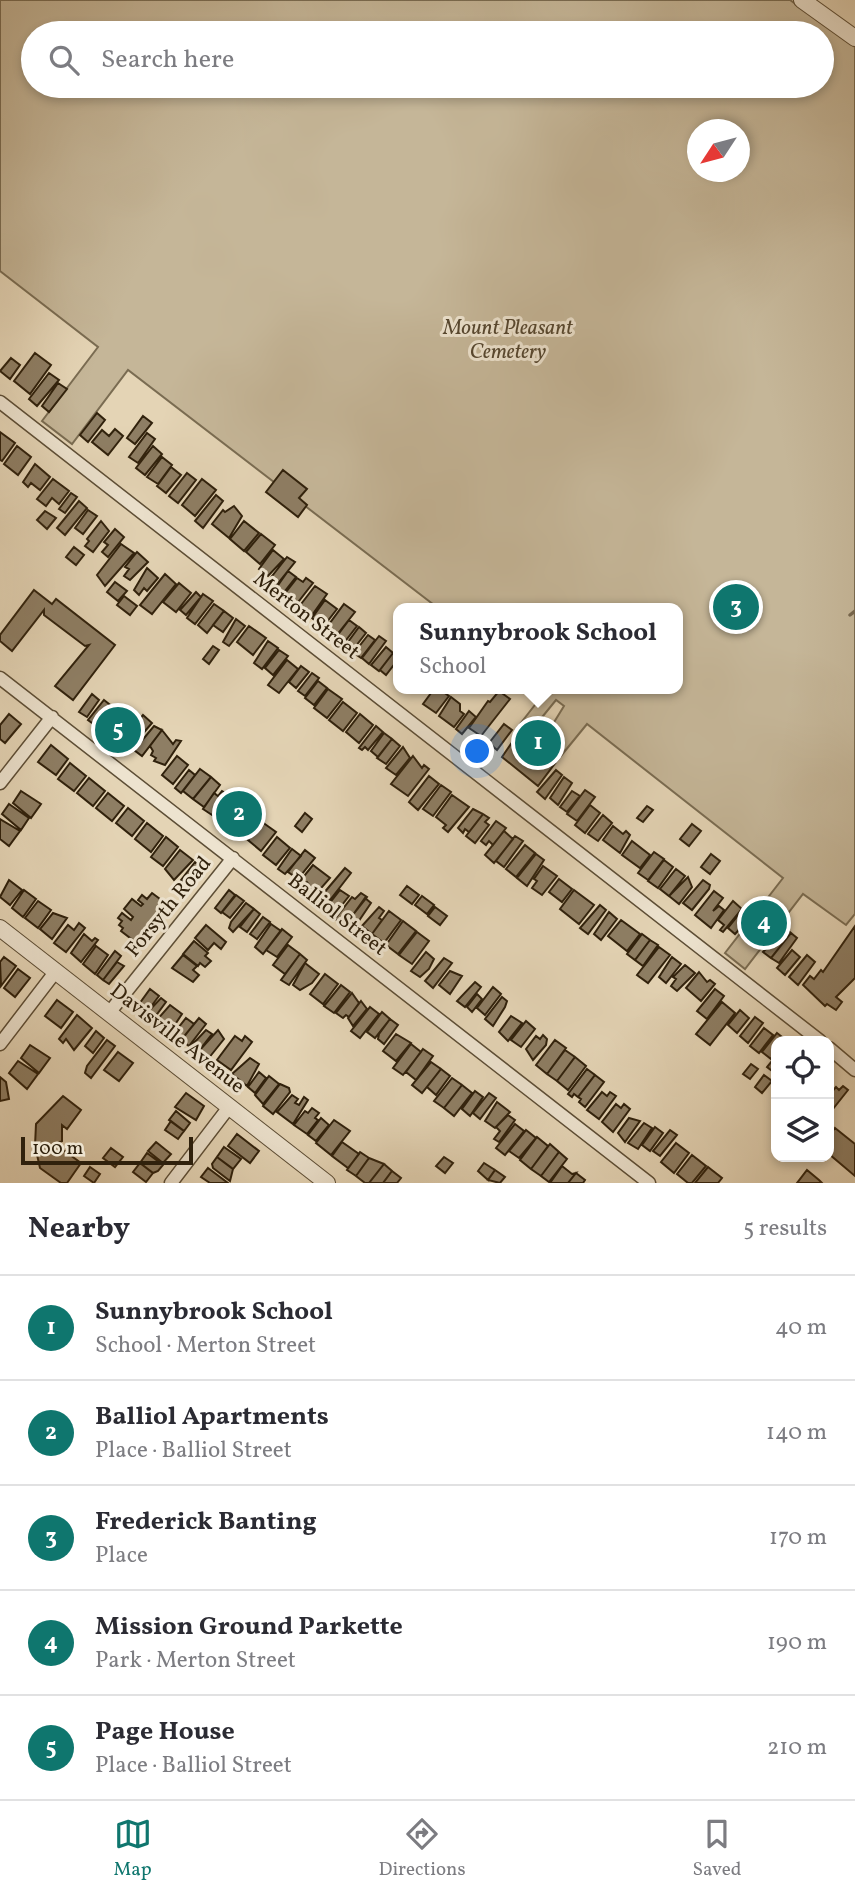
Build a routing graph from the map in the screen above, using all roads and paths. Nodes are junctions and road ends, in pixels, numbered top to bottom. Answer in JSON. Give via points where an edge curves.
{"nodes":[{"id":1,"x":802,"y":0,"type":"edge"},
{"id":2,"x":818,"y":0,"type":"edge"},
{"id":3,"x":831,"y":21,"type":"edge"},
{"id":4,"x":834,"y":23,"type":"edge"},
{"id":5,"x":855,"y":28,"type":"edge"},
{"id":6,"x":855,"y":38,"type":"edge"},
{"id":7,"x":0,"y":402,"type":"edge"},
{"id":8,"x":0,"y":678,"type":"edge"},
{"id":9,"x":52,"y":717,"type":"junction"},
{"id":10,"x":0,"y":783,"type":"edge"},
{"id":11,"x":233,"y":858,"type":"junction"},
{"id":12,"x":0,"y":928,"type":"edge"},
{"id":13,"x":56,"y":971,"type":"junction"},
{"id":14,"x":109,"y":1013,"type":"junction"},
{"id":15,"x":814,"y":1036,"type":"edge"},
{"id":16,"x":0,"y":1044,"type":"edge"},
{"id":17,"x":834,"y":1052,"type":"edge"},
{"id":18,"x":855,"y":1070,"type":"edge"},
{"id":19,"x":229,"y":1107,"type":"junction"},
{"id":20,"x":171,"y":1183,"type":"edge"},
{"id":21,"x":327,"y":1183,"type":"edge"},
{"id":22,"x":649,"y":1183,"type":"edge"}],
"edges":[{"from":1,"to":3,"type":"street"},
{"from":2,"to":5,"type":"street"},
{"from":4,"to":6,"type":"street"},
{"from":7,"to":15,"type":"street","name":"Merton Street"},
{"from":8,"to":9,"type":"street","name":"Balliol Street"},
{"from":9,"to":10,"type":"street"},
{"from":9,"to":11,"type":"street","name":"Balliol Street"},
{"from":11,"to":14,"type":"street","name":"Forsyth Road"},
{"from":11,"to":22,"type":"street","name":"Balliol Street"},
{"from":12,"to":13,"type":"street","name":"Davisville Avenue"},
{"from":13,"to":14,"type":"street","name":"Davisville Avenue"},
{"from":13,"to":16,"type":"street"},
{"from":14,"to":19,"type":"street","name":"Davisville Avenue"},
{"from":17,"to":18,"type":"street"},
{"from":19,"to":20,"type":"street"},
{"from":19,"to":21,"type":"street","name":"Davisville Avenue"}]}
